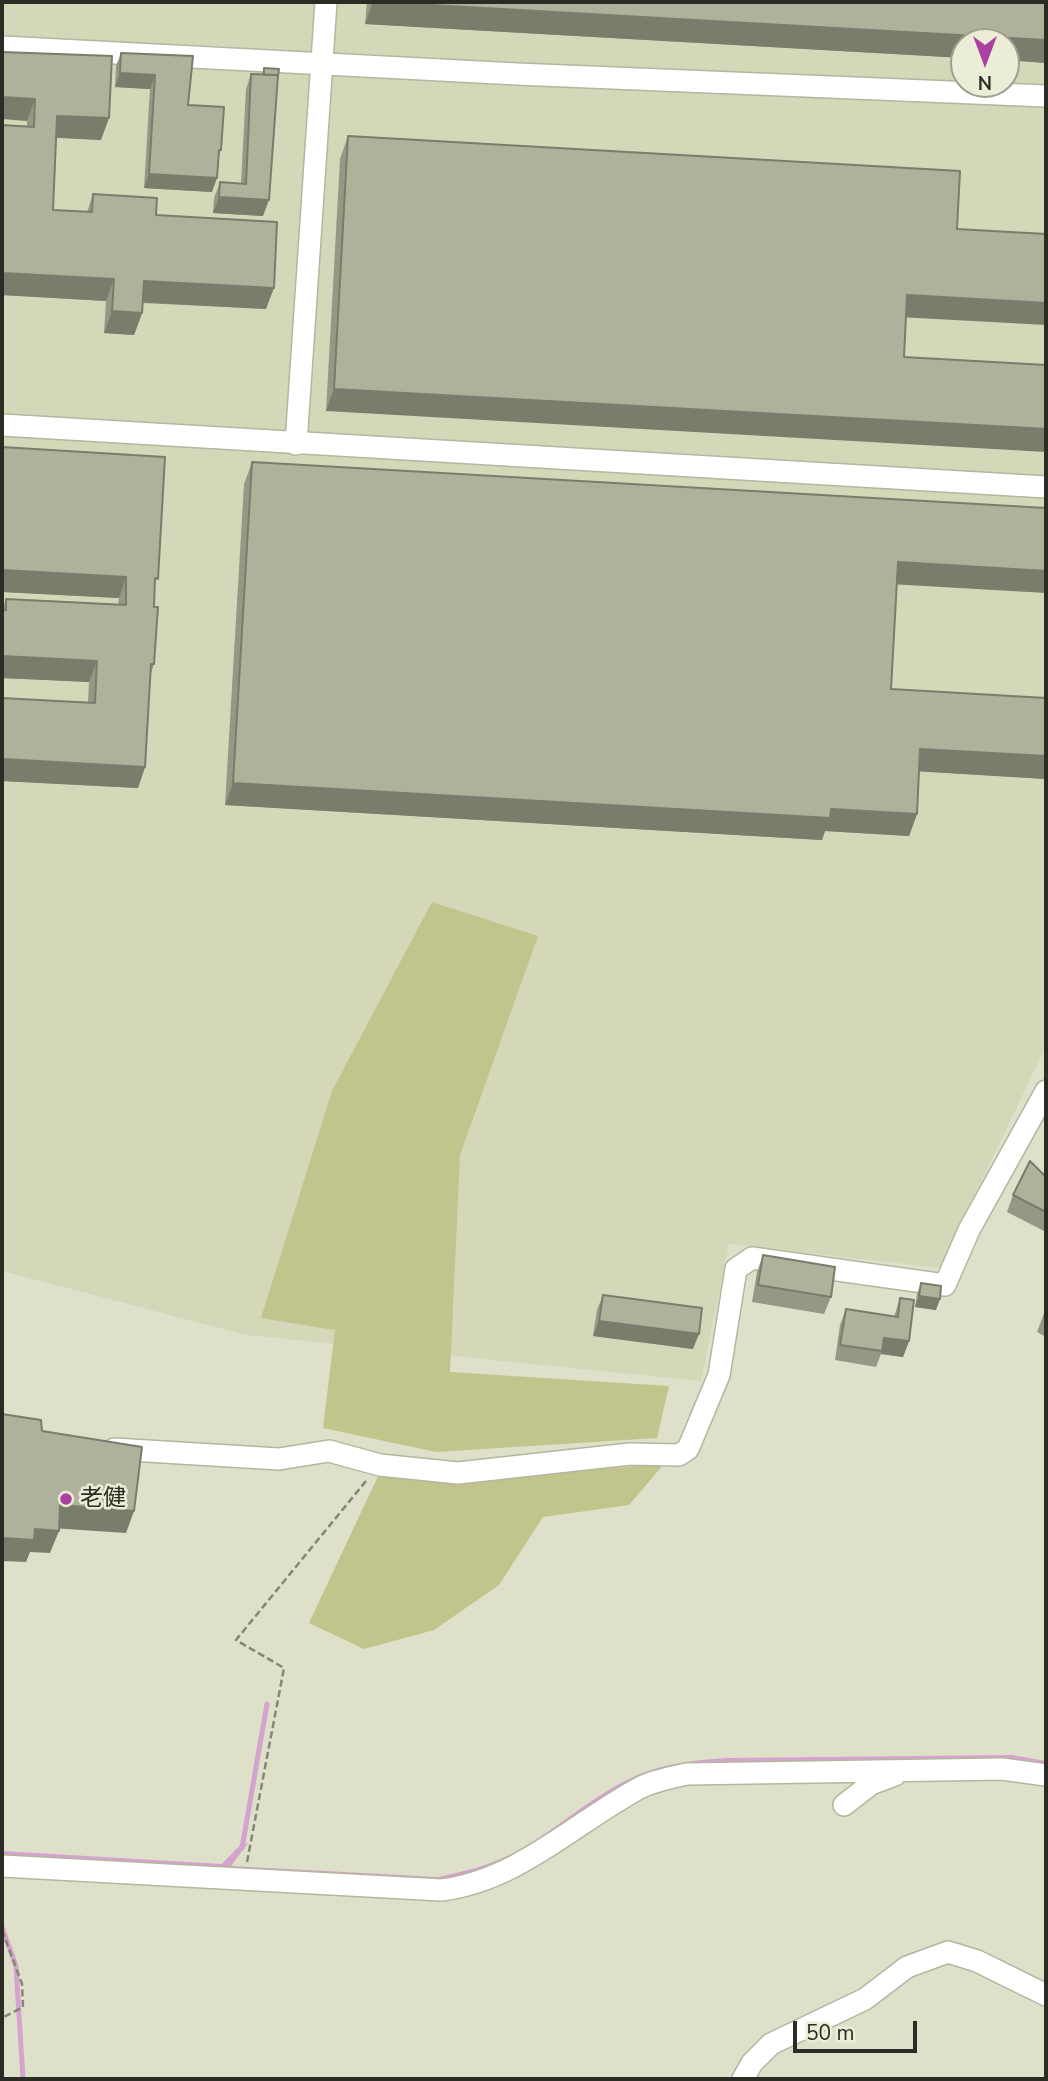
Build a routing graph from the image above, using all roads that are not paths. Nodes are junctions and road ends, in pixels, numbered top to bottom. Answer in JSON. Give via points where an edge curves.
{"nodes":[{"id":1,"x":326,"y":2,"type":"edge"},
{"id":2,"x":2,"y":47,"type":"edge"},
{"id":3,"x":323,"y":64,"type":"junction"},
{"id":4,"x":1046,"y":96,"type":"edge"},
{"id":5,"x":2,"y":425,"type":"edge"},
{"id":6,"x":296,"y":443,"type":"junction"},
{"id":7,"x":1046,"y":487,"type":"edge"},
{"id":8,"x":1044,"y":1101,"type":"edge"},
{"id":9,"x":90,"y":1444,"type":"edge"},
{"id":10,"x":907,"y":1771,"type":"junction"},
{"id":11,"x":1046,"y":1775,"type":"edge"},
{"id":12,"x":844,"y":1805,"type":"dead end"},
{"id":13,"x":2,"y":1866,"type":"edge"},
{"id":14,"x":1046,"y":1995,"type":"edge"},
{"id":15,"x":743,"y":2079,"type":"edge"}],
"edges":[{"from":1,"to":3,"type":"street"},
{"from":2,"to":3,"type":"street"},
{"from":3,"to":4,"type":"street"},
{"from":3,"to":6,"type":"street"},
{"from":5,"to":6,"type":"street"},
{"from":6,"to":7,"type":"street"},
{"from":8,"to":9,"type":"street","via":[[969,1230],[944,1285],[752,1258],[742,1262],[736,1269],[719,1376],[688,1449],[678,1455],[630,1454],[458,1472],[380,1465],[329,1451],[279,1459],[118,1450]]},
{"from":10,"to":11,"type":"street","via":[[1002,1769]]},
{"from":10,"to":12,"type":"street","via":[[871,1784]]},
{"from":10,"to":13,"type":"street","via":[[732,1771],[663,1780],[638,1789],[519,1864],[463,1887],[416,1890]]},
{"from":14,"to":15,"type":"street","via":[[948,1952],[907,1967],[865,1999],[771,2044]]}]}
